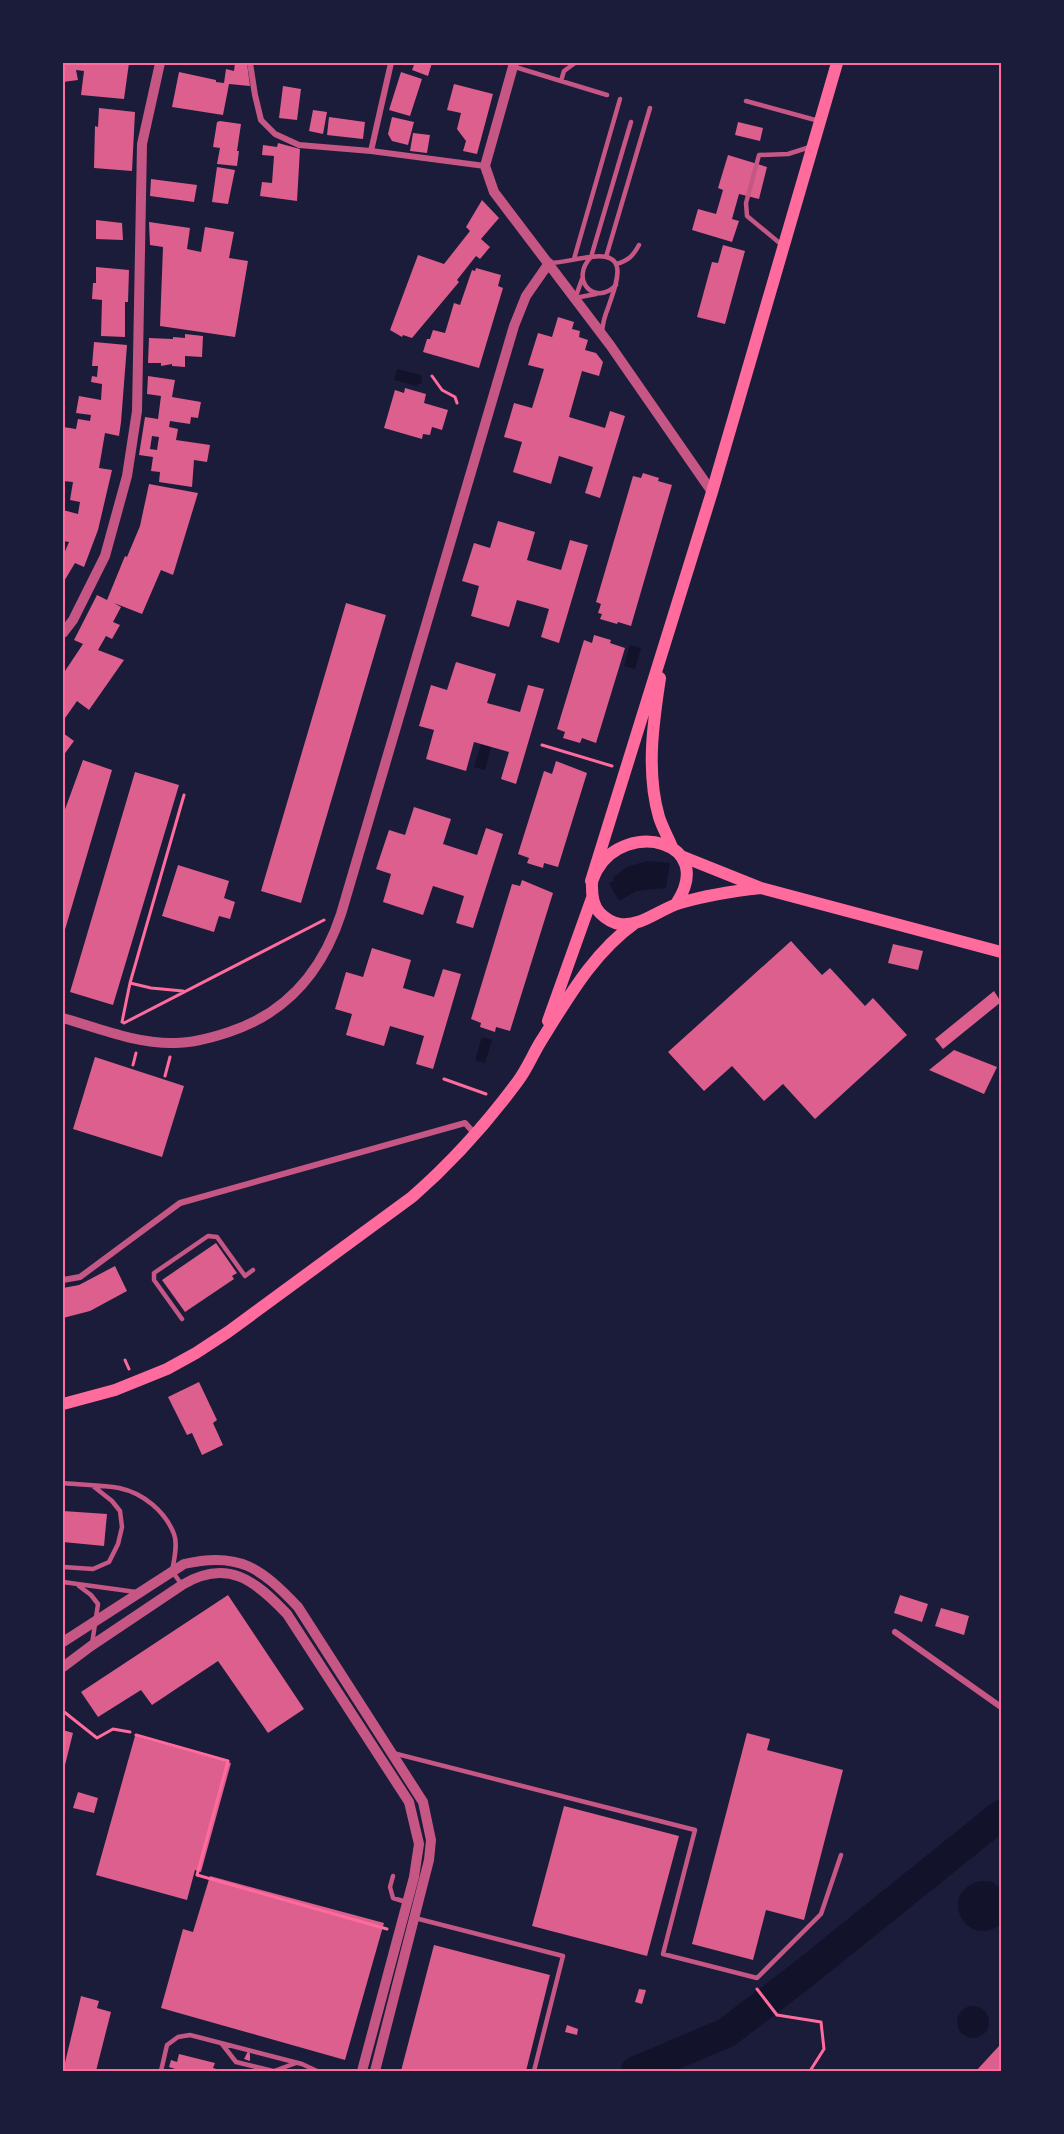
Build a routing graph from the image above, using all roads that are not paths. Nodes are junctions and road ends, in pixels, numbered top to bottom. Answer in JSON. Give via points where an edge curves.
{"nodes":[{"id":1,"x":160,"y":63,"type":"edge"},
{"id":2,"x":250,"y":63,"type":"edge"},
{"id":3,"x":391,"y":63,"type":"edge"},
{"id":4,"x":564,"y":63,"type":"edge"},
{"id":5,"x":575,"y":63,"type":"edge"},
{"id":6,"x":837,"y":63,"type":"edge"},
{"id":7,"x":513,"y":65,"type":"edge"},
{"id":8,"x":564,"y":71,"type":"junction"},
{"id":9,"x":561,"y":81,"type":"junction"},
{"id":10,"x":607,"y":95,"type":"dead end"},
{"id":11,"x":620,"y":99,"type":"dead end"},
{"id":12,"x":746,"y":101,"type":"dead end"},
{"id":13,"x":650,"y":108,"type":"dead end"},
{"id":14,"x":631,"y":122,"type":"dead end"},
{"id":15,"x":820,"y":122,"type":"junction"},
{"id":16,"x":813,"y":146,"type":"junction"},
{"id":17,"x":371,"y":151,"type":"junction"},
{"id":18,"x":485,"y":166,"type":"junction"},
{"id":19,"x":639,"y":245,"type":"dead end"},
{"id":20,"x":784,"y":246,"type":"junction"},
{"id":21,"x":606,"y":257,"type":"junction"},
{"id":22,"x":574,"y":258,"type":"junction"},
{"id":23,"x":591,"y":258,"type":"junction"},
{"id":24,"x":549,"y":263,"type":"junction"},
{"id":25,"x":616,"y":264,"type":"junction"},
{"id":26,"x":582,"y":279,"type":"junction"},
{"id":27,"x":616,"y":285,"type":"junction"},
{"id":28,"x":600,"y":294,"type":"junction"},
{"id":29,"x":575,"y":298,"type":"junction"},
{"id":30,"x":601,"y":333,"type":"junction"},
{"id":31,"x":712,"y":492,"type":"junction"},
{"id":32,"x":63,"y":633,"type":"edge"},
{"id":33,"x":667,"y":637,"type":"junction"},
{"id":34,"x":676,"y":852,"type":"junction"},
{"id":35,"x":591,"y":881,"type":"junction"},
{"id":36,"x":761,"y":888,"type":"junction"},
{"id":37,"x":592,"y":898,"type":"junction"},
{"id":38,"x":676,"y":904,"type":"junction"},
{"id":39,"x":635,"y":923,"type":"junction"},
{"id":40,"x":1001,"y":952,"type":"edge"},
{"id":41,"x":63,"y":1018,"type":"edge"},
{"id":42,"x":541,"y":1042,"type":"junction"},
{"id":43,"x":475,"y":1134,"type":"junction"},
{"id":44,"x":253,"y":1270,"type":"dead end"},
{"id":45,"x":63,"y":1280,"type":"edge"},
{"id":46,"x":182,"y":1319,"type":"dead end"},
{"id":47,"x":63,"y":1404,"type":"edge"},
{"id":48,"x":63,"y":1483,"type":"edge"},
{"id":49,"x":93,"y":1486,"type":"junction"},
{"id":50,"x":63,"y":1567,"type":"edge"},
{"id":51,"x":172,"y":1571,"type":"junction"},
{"id":52,"x":63,"y":1582,"type":"edge"},
{"id":53,"x":77,"y":1584,"type":"junction"},
{"id":54,"x":182,"y":1586,"type":"junction"},
{"id":55,"x":139,"y":1593,"type":"junction"},
{"id":56,"x":96,"y":1621,"type":"junction"},
{"id":57,"x":896,"y":1632,"type":"dead end"},
{"id":58,"x":63,"y":1642,"type":"edge"},
{"id":59,"x":91,"y":1646,"type":"junction"},
{"id":60,"x":63,"y":1667,"type":"edge"},
{"id":61,"x":1001,"y":1707,"type":"edge"},
{"id":62,"x":375,"y":1749,"type":"junction"},
{"id":63,"x":390,"y":1753,"type":"junction"},
{"id":64,"x":841,"y":1855,"type":"dead end"},
{"id":65,"x":393,"y":1876,"type":"dead end"},
{"id":66,"x":407,"y":1903,"type":"junction"},
{"id":67,"x":415,"y":1918,"type":"junction"},
{"id":68,"x":222,"y":2043,"type":"junction"},
{"id":69,"x":296,"y":2063,"type":"junction"},
{"id":70,"x":161,"y":2071,"type":"edge"},
{"id":71,"x":273,"y":2071,"type":"edge"},
{"id":72,"x":317,"y":2071,"type":"edge"},
{"id":73,"x":362,"y":2071,"type":"edge"},
{"id":74,"x":375,"y":2071,"type":"edge"},
{"id":75,"x":534,"y":2071,"type":"edge"}],
"edges":[{"from":1,"to":32,"type":"street","via":[[142,144],[137,411],[127,476],[105,556]]},
{"from":2,"to":17,"type":"street","via":[[261,120],[275,134],[298,145]]},
{"from":3,"to":17,"type":"street"},
{"from":4,"to":8,"type":"lane"},
{"from":5,"to":8,"type":"lane"},
{"from":6,"to":15,"type":"main road"},
{"from":7,"to":9,"type":"lane"},
{"from":7,"to":18,"type":"street"},
{"from":8,"to":9,"type":"lane"},
{"from":9,"to":10,"type":"lane"},
{"from":11,"to":22,"type":"lane"},
{"from":12,"to":15,"type":"lane"},
{"from":13,"to":21,"type":"lane"},
{"from":14,"to":23,"type":"lane"},
{"from":15,"to":16,"type":"main road"},
{"from":16,"to":20,"type":"main road"},
{"from":16,"to":20,"type":"lane","via":[[788,154],[759,155],[746,203],[747,216]]},
{"from":17,"to":18,"type":"street"},
{"from":18,"to":24,"type":"street","via":[[494,192]]},
{"from":19,"to":25,"type":"lane","via":[[633,256]]},
{"from":20,"to":31,"type":"main road"},
{"from":21,"to":23,"type":"lane"},
{"from":21,"to":25,"type":"lane"},
{"from":22,"to":23,"type":"lane"},
{"from":22,"to":24,"type":"lane"},
{"from":23,"to":26,"type":"lane"},
{"from":24,"to":29,"type":"street"},
{"from":24,"to":41,"type":"street","via":[[526,296],[514,326],[327,951],[310,976],[276,1010],[252,1024],[206,1040],[174,1043],[140,1039]]},
{"from":25,"to":27,"type":"lane"},
{"from":26,"to":28,"type":"lane","via":[[589,290]]},
{"from":26,"to":29,"type":"lane"},
{"from":27,"to":28,"type":"lane"},
{"from":27,"to":30,"type":"lane"},
{"from":28,"to":29,"type":"lane"},
{"from":29,"to":30,"type":"street"},
{"from":30,"to":31,"type":"street"},
{"from":31,"to":33,"type":"main road"},
{"from":33,"to":34,"type":"main road","via":[[655,714],[651,779],[659,819]]},
{"from":33,"to":35,"type":"main road"},
{"from":34,"to":35,"type":"main road","via":[[656,842],[634,843],[603,860]]},
{"from":34,"to":36,"type":"main road"},
{"from":34,"to":38,"type":"main road","via":[[686,866],[688,880]]},
{"from":35,"to":37,"type":"main road"},
{"from":36,"to":38,"type":"main road","via":[[716,893]]},
{"from":36,"to":40,"type":"main road"},
{"from":37,"to":39,"type":"main road","via":[[606,919],[619,924]]},
{"from":37,"to":42,"type":"main road"},
{"from":38,"to":39,"type":"main road"},
{"from":39,"to":42,"type":"main road","via":[[617,936],[582,975]]},
{"from":42,"to":43,"type":"main road","via":[[519,1080]]},
{"from":43,"to":45,"type":"street","via":[[465,1123],[180,1203],[80,1277]]},
{"from":43,"to":47,"type":"main road","via":[[412,1197],[196,1353],[115,1390]]},
{"from":44,"to":46,"type":"lane","via":[[245,1276],[217,1237],[208,1236],[184,1252],[154,1273],[154,1280]]},
{"from":48,"to":49,"type":"lane"},
{"from":49,"to":50,"type":"lane","via":[[120,1511],[118,1544],[109,1562],[93,1569]]},
{"from":49,"to":51,"type":"lane","via":[[119,1488],[142,1496],[161,1512],[175,1536]]},
{"from":51,"to":54,"type":"lane"},
{"from":51,"to":55,"type":"street"},
{"from":51,"to":63,"type":"street","via":[[184,1564],[218,1558],[255,1568],[280,1588],[298,1607]]},
{"from":52,"to":53,"type":"lane"},
{"from":53,"to":55,"type":"lane"},
{"from":53,"to":56,"type":"lane","via":[[98,1604]]},
{"from":54,"to":59,"type":"street"},
{"from":54,"to":62,"type":"street","via":[[209,1574],[232,1574],[267,1592],[286,1614]]},
{"from":55,"to":56,"type":"street"},
{"from":56,"to":58,"type":"street"},
{"from":56,"to":59,"type":"lane"},
{"from":57,"to":61,"type":"street"},
{"from":59,"to":60,"type":"street"},
{"from":62,"to":63,"type":"lane"},
{"from":62,"to":66,"type":"street","via":[[410,1802],[416,1827],[419,1845]]},
{"from":63,"to":64,"type":"lane","via":[[694,1830],[663,1954],[757,1978],[821,1914]]},
{"from":63,"to":67,"type":"street","via":[[423,1802],[430,1834],[429,1860]]},
{"from":65,"to":66,"type":"lane","via":[[393,1898]]},
{"from":66,"to":73,"type":"street"},
{"from":67,"to":74,"type":"street"},
{"from":67,"to":75,"type":"lane","via":[[563,1956]]},
{"from":68,"to":69,"type":"lane"},
{"from":68,"to":70,"type":"lane","via":[[190,2035],[178,2037],[167,2045]]},
{"from":68,"to":71,"type":"lane","via":[[237,2062]]},
{"from":69,"to":71,"type":"lane"},
{"from":69,"to":72,"type":"lane"}]}
